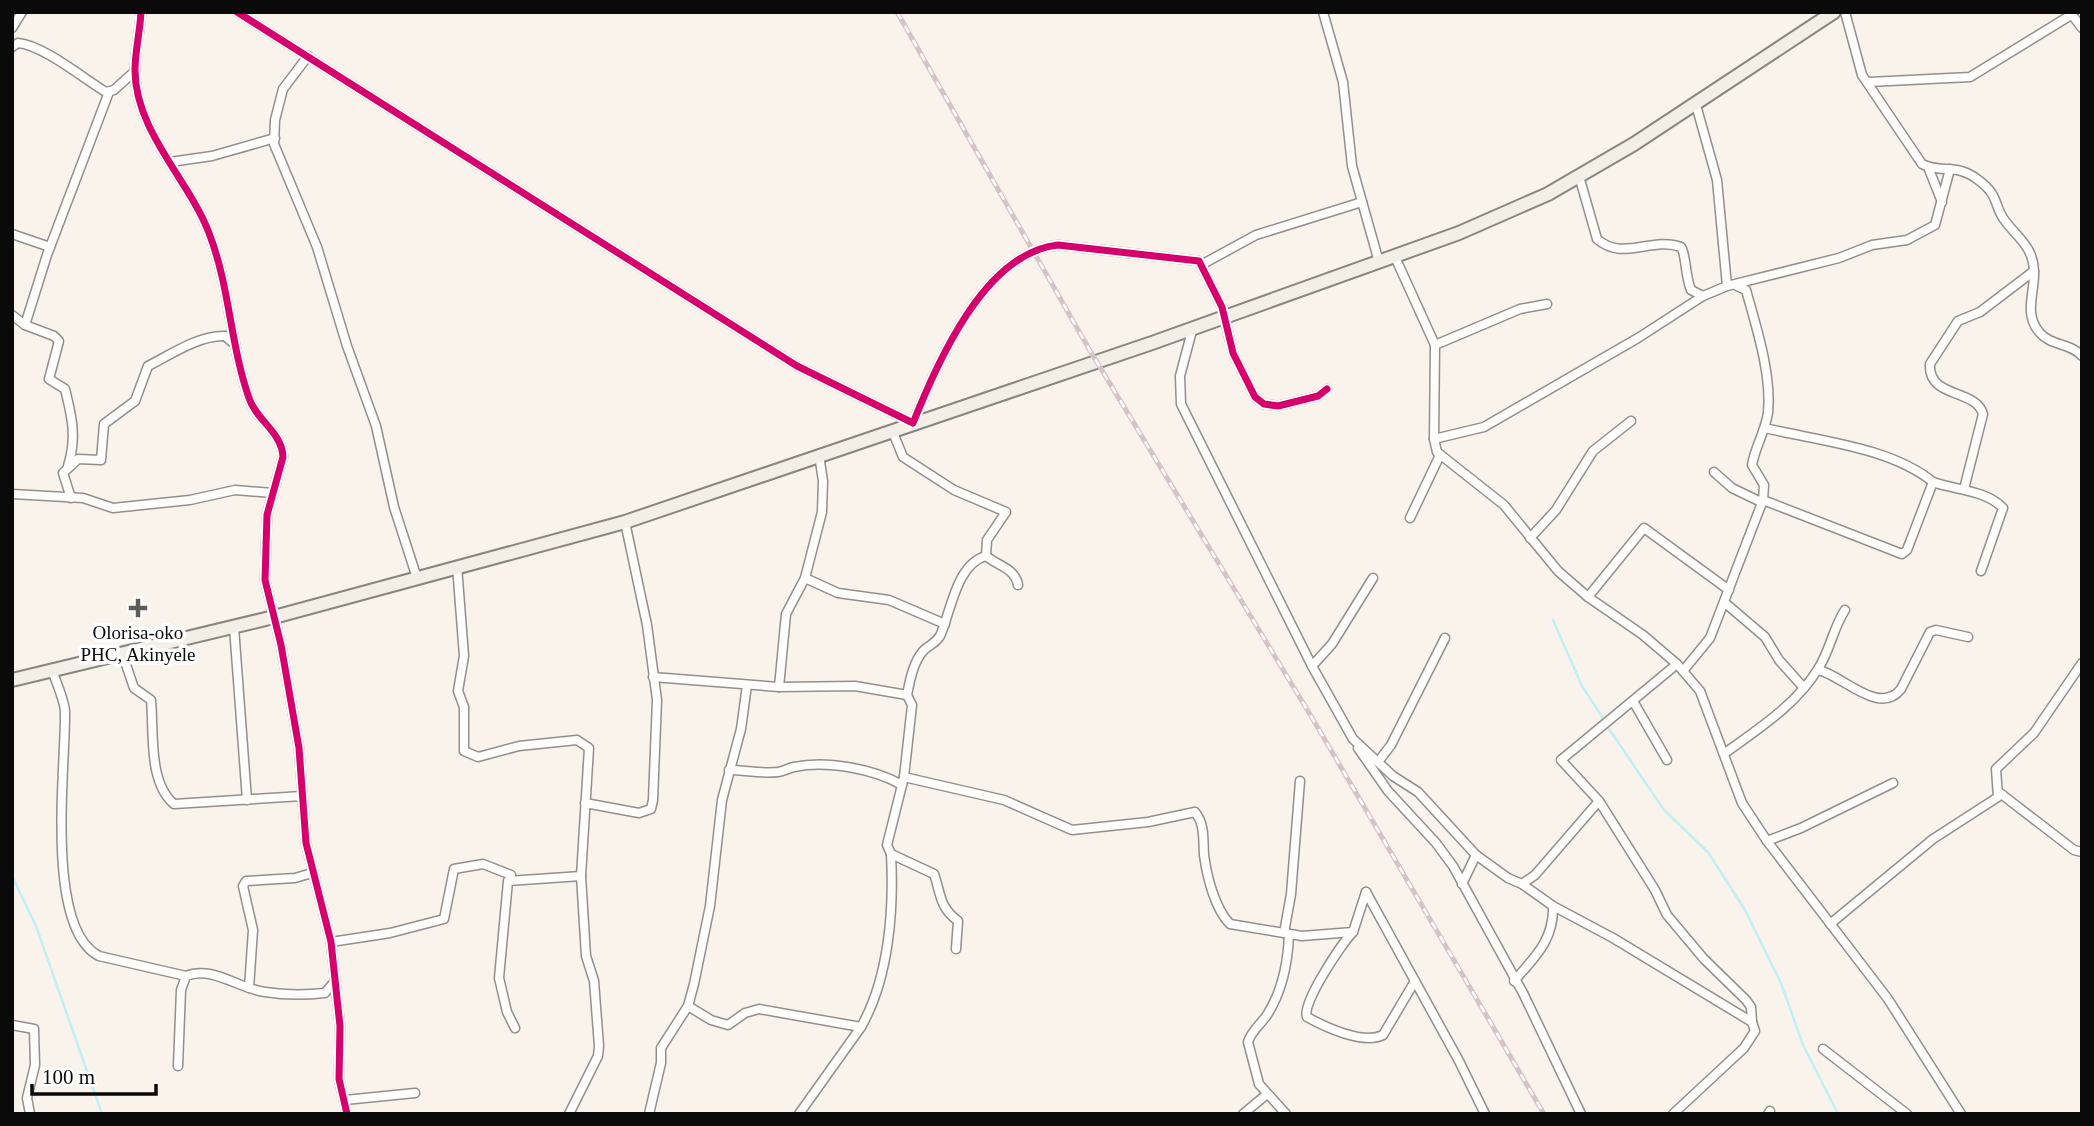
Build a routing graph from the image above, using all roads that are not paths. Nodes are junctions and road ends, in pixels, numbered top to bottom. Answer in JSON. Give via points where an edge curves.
{"nodes":[{"id":1,"x":22,"y":12,"type":"edge"},
{"id":2,"x":141,"y":12,"type":"edge"},
{"id":3,"x":237,"y":12,"type":"edge"},
{"id":4,"x":1324,"y":12,"type":"edge"},
{"id":5,"x":1834,"y":12,"type":"edge"},
{"id":6,"x":1845,"y":12,"type":"edge"},
{"id":7,"x":2071,"y":14,"type":"edge"},
{"id":8,"x":12,"y":28,"type":"edge"},
{"id":9,"x":2082,"y":28,"type":"edge"},
{"id":10,"x":12,"y":36,"type":"edge"},
{"id":11,"x":15,"y":45,"type":"edge"},
{"id":12,"x":308,"y":56,"type":"junction"},
{"id":13,"x":135,"y":71,"type":"junction"},
{"id":14,"x":1869,"y":82,"type":"junction"},
{"id":15,"x":109,"y":92,"type":"junction"},
{"id":16,"x":1696,"y":105,"type":"junction"},
{"id":17,"x":275,"y":138,"type":"junction"},
{"id":18,"x":170,"y":162,"type":"junction"},
{"id":19,"x":1928,"y":167,"type":"junction"},
{"id":20,"x":1950,"y":169,"type":"junction"},
{"id":21,"x":1579,"y":176,"type":"junction"},
{"id":22,"x":1362,"y":202,"type":"junction"},
{"id":23,"x":1942,"y":202,"type":"junction"},
{"id":24,"x":12,"y":234,"type":"edge"},
{"id":25,"x":50,"y":247,"type":"junction"},
{"id":26,"x":1395,"y":257,"type":"junction"},
{"id":27,"x":1379,"y":262,"type":"junction"},
{"id":28,"x":1201,"y":265,"type":"junction"},
{"id":29,"x":2034,"y":271,"type":"junction"},
{"id":30,"x":1727,"y":286,"type":"junction"},
{"id":31,"x":1703,"y":296,"type":"junction"},
{"id":32,"x":1547,"y":304,"type":"dead end"},
{"id":33,"x":12,"y":315,"type":"edge"},
{"id":34,"x":1224,"y":316,"type":"junction"},
{"id":35,"x":26,"y":325,"type":"junction"},
{"id":36,"x":1193,"y":327,"type":"junction"},
{"id":37,"x":233,"y":342,"type":"junction"},
{"id":38,"x":1435,"y":345,"type":"junction"},
{"id":39,"x":2082,"y":356,"type":"edge"},
{"id":40,"x":1327,"y":389,"type":"dead end"},
{"id":41,"x":1631,"y":421,"type":"dead end"},
{"id":42,"x":913,"y":423,"type":"junction"},
{"id":43,"x":1765,"y":428,"type":"junction"},
{"id":44,"x":892,"y":430,"type":"junction"},
{"id":45,"x":1434,"y":439,"type":"junction"},
{"id":46,"x":820,"y":455,"type":"junction"},
{"id":47,"x":1440,"y":455,"type":"junction"},
{"id":48,"x":67,"y":469,"type":"junction"},
{"id":49,"x":1714,"y":472,"type":"dead end"},
{"id":50,"x":1933,"y":482,"type":"junction"},
{"id":51,"x":1964,"y":489,"type":"junction"},
{"id":52,"x":12,"y":494,"type":"edge"},
{"id":53,"x":273,"y":494,"type":"junction"},
{"id":54,"x":71,"y":498,"type":"junction"},
{"id":55,"x":1762,"y":501,"type":"junction"},
{"id":56,"x":1410,"y":518,"type":"dead end"},
{"id":57,"x":625,"y":522,"type":"junction"},
{"id":58,"x":1530,"y":538,"type":"junction"},
{"id":59,"x":986,"y":556,"type":"junction"},
{"id":60,"x":457,"y":566,"type":"junction"},
{"id":61,"x":1981,"y":571,"type":"dead end"},
{"id":62,"x":417,"y":578,"type":"junction"},
{"id":63,"x":805,"y":578,"type":"junction"},
{"id":64,"x":1373,"y":578,"type":"dead end"},
{"id":65,"x":1018,"y":585,"type":"dead end"},
{"id":66,"x":1729,"y":590,"type":"junction"},
{"id":67,"x":1588,"y":597,"type":"junction"},
{"id":68,"x":1724,"y":603,"type":"junction"},
{"id":69,"x":1845,"y":610,"type":"dead end"},
{"id":70,"x":274,"y":617,"type":"junction"},
{"id":71,"x":946,"y":624,"type":"junction"},
{"id":72,"x":234,"y":627,"type":"junction"},
{"id":73,"x":1968,"y":637,"type":"dead end"},
{"id":74,"x":1445,"y":638,"type":"dead end"},
{"id":75,"x":122,"y":653,"type":"junction"},
{"id":76,"x":2082,"y":663,"type":"edge"},
{"id":77,"x":1312,"y":666,"type":"junction"},
{"id":78,"x":1680,"y":668,"type":"junction"},
{"id":79,"x":52,"y":670,"type":"junction"},
{"id":80,"x":1818,"y":670,"type":"junction"},
{"id":81,"x":653,"y":677,"type":"junction"},
{"id":82,"x":12,"y":680,"type":"edge"},
{"id":83,"x":747,"y":685,"type":"junction"},
{"id":84,"x":779,"y":687,"type":"junction"},
{"id":85,"x":1804,"y":688,"type":"junction"},
{"id":86,"x":906,"y":695,"type":"junction"},
{"id":87,"x":1633,"y":701,"type":"junction"},
{"id":88,"x":1353,"y":739,"type":"junction"},
{"id":89,"x":1725,"y":753,"type":"junction"},
{"id":90,"x":1667,"y":760,"type":"dead end"},
{"id":91,"x":1378,"y":762,"type":"junction"},
{"id":92,"x":729,"y":770,"type":"junction"},
{"id":93,"x":903,"y":781,"type":"junction"},
{"id":94,"x":1300,"y":781,"type":"dead end"},
{"id":95,"x":1893,"y":783,"type":"dead end"},
{"id":96,"x":2000,"y":793,"type":"junction"},
{"id":97,"x":302,"y":796,"type":"junction"},
{"id":98,"x":247,"y":800,"type":"junction"},
{"id":99,"x":1599,"y":801,"type":"junction"},
{"id":100,"x":585,"y":803,"type":"junction"},
{"id":101,"x":1767,"y":841,"type":"junction"},
{"id":102,"x":2082,"y":852,"type":"edge"},
{"id":103,"x":891,"y":854,"type":"junction"},
{"id":104,"x":1476,"y":855,"type":"junction"},
{"id":105,"x":312,"y":873,"type":"junction"},
{"id":106,"x":511,"y":875,"type":"dead end"},
{"id":107,"x":582,"y":876,"type":"junction"},
{"id":108,"x":1462,"y":884,"type":"junction"},
{"id":109,"x":1522,"y":884,"type":"junction"},
{"id":110,"x":1553,"y":906,"type":"junction"},
{"id":111,"x":1830,"y":924,"type":"junction"},
{"id":112,"x":1353,"y":932,"type":"junction"},
{"id":113,"x":1287,"y":934,"type":"junction"},
{"id":114,"x":331,"y":942,"type":"junction"},
{"id":115,"x":956,"y":949,"type":"dead end"},
{"id":116,"x":186,"y":976,"type":"junction"},
{"id":117,"x":335,"y":978,"type":"junction"},
{"id":118,"x":1415,"y":981,"type":"junction"},
{"id":119,"x":1514,"y":981,"type":"junction"},
{"id":120,"x":249,"y":988,"type":"junction"},
{"id":121,"x":688,"y":1006,"type":"junction"},
{"id":122,"x":1752,"y":1022,"type":"junction"},
{"id":123,"x":12,"y":1025,"type":"edge"},
{"id":124,"x":861,"y":1027,"type":"junction"},
{"id":125,"x":515,"y":1028,"type":"dead end"},
{"id":126,"x":1823,"y":1049,"type":"dead end"},
{"id":127,"x":178,"y":1066,"type":"dead end"},
{"id":128,"x":415,"y":1093,"type":"dead end"},
{"id":129,"x":1266,"y":1095,"type":"junction"},
{"id":130,"x":345,"y":1100,"type":"junction"},
{"id":131,"x":1678,"y":1113,"type":"edge"},
{"id":132,"x":30,"y":1114,"type":"edge"},
{"id":133,"x":347,"y":1114,"type":"edge"},
{"id":134,"x":569,"y":1114,"type":"edge"},
{"id":135,"x":649,"y":1114,"type":"edge"},
{"id":136,"x":799,"y":1114,"type":"edge"},
{"id":137,"x":1243,"y":1114,"type":"edge"},
{"id":138,"x":1286,"y":1114,"type":"edge"},
{"id":139,"x":1485,"y":1114,"type":"edge"},
{"id":140,"x":1581,"y":1114,"type":"edge"},
{"id":141,"x":1907,"y":1114,"type":"edge"},
{"id":142,"x":1961,"y":1114,"type":"edge"}],
"edges":[{"from":1,"to":8,"type":"street"},
{"from":2,"to":13,"type":"street"},
{"from":3,"to":12,"type":"street"},
{"from":4,"to":22,"type":"street","via":[[1343,82],[1352,166]]},
{"from":5,"to":16,"type":"main road"},
{"from":6,"to":14,"type":"street","via":[[1856,62]]},
{"from":7,"to":9,"type":"street"},
{"from":7,"to":14,"type":"street","via":[[1970,77]]},
{"from":10,"to":11,"type":"street"},
{"from":11,"to":15,"type":"street","via":[[74,69]]},
{"from":12,"to":17,"type":"street","via":[[283,89]]},
{"from":12,"to":42,"type":"street","via":[[797,366]]},
{"from":13,"to":15,"type":"street"},
{"from":13,"to":18,"type":"street","via":[[142,105]]},
{"from":14,"to":19,"type":"street","via":[[1900,136]]},
{"from":15,"to":25,"type":"street"},
{"from":16,"to":21,"type":"main road"},
{"from":16,"to":30,"type":"street","via":[[1717,180]]},
{"from":17,"to":18,"type":"street","via":[[212,156]]},
{"from":17,"to":62,"type":"street","via":[[317,247],[376,426],[394,507]]},
{"from":18,"to":37,"type":"street","via":[[209,233],[227,292]]},
{"from":19,"to":20,"type":"street"},
{"from":19,"to":23,"type":"street"},
{"from":20,"to":23,"type":"street"},
{"from":20,"to":29,"type":"street","via":[[1959,168],[1976,177],[1996,196],[2004,220],[2028,247]]},
{"from":21,"to":26,"type":"main road","via":[[1515,210]]},
{"from":21,"to":31,"type":"street","via":[[1597,239],[1616,251],[1667,244],[1681,247],[1690,290]]},
{"from":22,"to":27,"type":"street"},
{"from":22,"to":28,"type":"street","via":[[1256,235]]},
{"from":23,"to":30,"type":"street","via":[[1935,225],[1907,240],[1872,245],[1839,258]]},
{"from":24,"to":25,"type":"street"},
{"from":25,"to":35,"type":"street"},
{"from":26,"to":27,"type":"main road"},
{"from":26,"to":38,"type":"street"},
{"from":27,"to":34,"type":"main road"},
{"from":28,"to":34,"type":"street"},
{"from":28,"to":42,"type":"street","via":[[1190,258],[1058,245],[1027,253],[977,301],[934,373]]},
{"from":29,"to":39,"type":"street","via":[[2029,302],[2035,323],[2047,338]]},
{"from":29,"to":51,"type":"street","via":[[1980,312],[1958,321],[1930,364],[1940,387],[1976,402],[1983,414]]},
{"from":30,"to":31,"type":"street"},
{"from":30,"to":43,"type":"street","via":[[1740,285],[1746,290],[1761,343],[1768,409]]},
{"from":31,"to":45,"type":"street","via":[[1484,427]]},
{"from":32,"to":38,"type":"street","via":[[1520,309]]},
{"from":33,"to":35,"type":"street"},
{"from":34,"to":36,"type":"main road"},
{"from":34,"to":40,"type":"street","via":[[1234,353],[1258,400],[1278,406],[1318,396]]},
{"from":35,"to":48,"type":"street","via":[[59,341],[49,379],[65,389],[73,421],[74,450]]},
{"from":36,"to":42,"type":"main road"},
{"from":36,"to":77,"type":"street","via":[[1180,376],[1181,404]]},
{"from":37,"to":48,"type":"street","via":[[217,336],[148,366],[135,401],[104,424],[101,460],[78,459]]},
{"from":37,"to":53,"type":"street","via":[[250,402],[282,446]]},
{"from":38,"to":45,"type":"street"},
{"from":41,"to":58,"type":"street","via":[[1593,451],[1556,510]]},
{"from":42,"to":44,"type":"main road"},
{"from":43,"to":50,"type":"street","via":[[1867,450]]},
{"from":43,"to":55,"type":"street","via":[[1752,465],[1764,485]]},
{"from":44,"to":46,"type":"main road"},
{"from":44,"to":59,"type":"street","via":[[903,457],[954,490],[1006,512],[987,540]]},
{"from":45,"to":47,"type":"street"},
{"from":46,"to":57,"type":"main road"},
{"from":46,"to":63,"type":"street","via":[[821,512]]},
{"from":47,"to":56,"type":"street"},
{"from":47,"to":58,"type":"street","via":[[1504,505]]},
{"from":48,"to":54,"type":"street","via":[[63,473]]},
{"from":49,"to":55,"type":"street","via":[[1732,488]]},
{"from":50,"to":51,"type":"street"},
{"from":50,"to":55,"type":"street","via":[[1902,554]]},
{"from":51,"to":61,"type":"street","via":[[2003,508]]},
{"from":52,"to":54,"type":"street"},
{"from":53,"to":54,"type":"street","via":[[235,490],[113,508]]},
{"from":53,"to":70,"type":"street","via":[[264,534],[265,580]]},
{"from":55,"to":66,"type":"street"},
{"from":57,"to":60,"type":"main road"},
{"from":57,"to":81,"type":"street"},
{"from":58,"to":67,"type":"street"},
{"from":59,"to":65,"type":"street","via":[[1010,570]]},
{"from":59,"to":71,"type":"street","via":[[963,575]]},
{"from":60,"to":62,"type":"main road"},
{"from":60,"to":100,"type":"street","via":[[464,656],[458,691],[464,706],[464,751],[478,757],[519,746],[582,740],[589,748]]},
{"from":62,"to":70,"type":"main road"},
{"from":63,"to":71,"type":"street","via":[[838,593],[889,600]]},
{"from":63,"to":84,"type":"street","via":[[786,614]]},
{"from":64,"to":77,"type":"street","via":[[1332,645]]},
{"from":66,"to":67,"type":"street","via":[[1644,528]]},
{"from":66,"to":68,"type":"street"},
{"from":67,"to":78,"type":"street","via":[[1643,635]]},
{"from":68,"to":78,"type":"street","via":[[1710,638]]},
{"from":68,"to":85,"type":"street","via":[[1765,637]]},
{"from":69,"to":80,"type":"street"},
{"from":70,"to":72,"type":"main road"},
{"from":70,"to":97,"type":"street","via":[[299,748]]},
{"from":71,"to":86,"type":"street","via":[[936,642],[920,656]]},
{"from":72,"to":75,"type":"main road"},
{"from":72,"to":98,"type":"street"},
{"from":73,"to":80,"type":"street","via":[[1930,632],[1901,689],[1887,698],[1863,693]]},
{"from":74,"to":91,"type":"street"},
{"from":75,"to":79,"type":"main road"},
{"from":75,"to":98,"type":"street","via":[[134,688],[151,700],[158,780],[164,796],[174,804]]},
{"from":76,"to":96,"type":"street","via":[[2034,733],[1996,769]]},
{"from":77,"to":88,"type":"street"},
{"from":78,"to":87,"type":"street"},
{"from":78,"to":89,"type":"street","via":[[1700,691]]},
{"from":79,"to":82,"type":"main road"},
{"from":79,"to":116,"type":"street","via":[[65,711],[62,870],[66,903],[78,936],[99,956]]},
{"from":80,"to":85,"type":"street"},
{"from":81,"to":83,"type":"street"},
{"from":81,"to":100,"type":"street","via":[[657,726],[651,809],[639,813]]},
{"from":83,"to":84,"type":"street"},
{"from":83,"to":92,"type":"street"},
{"from":84,"to":86,"type":"street","via":[[855,686]]},
{"from":85,"to":89,"type":"street"},
{"from":86,"to":93,"type":"street","via":[[912,705]]},
{"from":87,"to":90,"type":"street"},
{"from":87,"to":99,"type":"street","via":[[1561,761]]},
{"from":88,"to":91,"type":"street"},
{"from":88,"to":108,"type":"street","via":[[1388,791],[1436,843]]},
{"from":89,"to":101,"type":"street","via":[[1742,803]]},
{"from":91,"to":104,"type":"street","via":[[1418,792]]},
{"from":92,"to":93,"type":"street","via":[[761,773],[837,767]]},
{"from":92,"to":121,"type":"street","via":[[710,906]]},
{"from":93,"to":103,"type":"street","via":[[887,845]]},
{"from":93,"to":113,"type":"street","via":[[1004,800],[1072,830],[1195,812],[1224,918],[1230,924]]},
{"from":94,"to":113,"type":"street"},
{"from":95,"to":101,"type":"street"},
{"from":96,"to":102,"type":"street"},
{"from":96,"to":111,"type":"street","via":[[1976,814],[1933,839]]},
{"from":97,"to":98,"type":"street"},
{"from":97,"to":105,"type":"street"},
{"from":99,"to":109,"type":"street","via":[[1548,864]]},
{"from":99,"to":122,"type":"street","via":[[1667,915],[1746,1000]]},
{"from":100,"to":107,"type":"street"},
{"from":101,"to":111,"type":"street"},
{"from":103,"to":115,"type":"street","via":[[934,874],[939,899],[958,921]]},
{"from":103,"to":124,"type":"street","via":[[892,897],[881,971],[873,1007]]},
{"from":104,"to":108,"type":"street"},
{"from":104,"to":109,"type":"street"},
{"from":105,"to":114,"type":"street"},
{"from":105,"to":120,"type":"street","via":[[246,881],[243,886],[253,930]]},
{"from":106,"to":114,"type":"street","via":[[483,864],[454,869],[444,919]]},
{"from":107,"to":125,"type":"street","via":[[508,881],[498,958],[507,1012]]},
{"from":107,"to":134,"type":"street","via":[[586,957],[594,981],[599,1038],[598,1056]]},
{"from":108,"to":119,"type":"street"},
{"from":109,"to":110,"type":"street"},
{"from":110,"to":119,"type":"street","via":[[1554,925],[1546,944]]},
{"from":110,"to":122,"type":"street"},
{"from":111,"to":142,"type":"street","via":[[1888,999]]},
{"from":112,"to":113,"type":"street"},
{"from":112,"to":118,"type":"street","via":[[1366,892]]},
{"from":112,"to":118,"type":"street","via":[[1307,1004],[1307,1017],[1359,1037],[1378,1037]]},
{"from":113,"to":129,"type":"street","via":[[1289,958],[1282,984],[1248,1042]]},
{"from":114,"to":117,"type":"street"},
{"from":116,"to":120,"type":"street","via":[[208,974]]},
{"from":116,"to":127,"type":"street","via":[[181,990]]},
{"from":117,"to":120,"type":"street","via":[[330,991],[322,993]]},
{"from":117,"to":130,"type":"street","via":[[339,1079]]},
{"from":118,"to":139,"type":"street"},
{"from":119,"to":140,"type":"street"},
{"from":121,"to":124,"type":"street","via":[[729,1025],[759,1009]]},
{"from":121,"to":135,"type":"street","via":[[660,1048]]},
{"from":122,"to":131,"type":"street","via":[[1755,1031],[1744,1048]]},
{"from":123,"to":132,"type":"street","via":[[34,1029],[36,1065],[27,1098]]},
{"from":124,"to":136,"type":"street"},
{"from":126,"to":141,"type":"street"},
{"from":128,"to":130,"type":"street"},
{"from":129,"to":137,"type":"street"},
{"from":129,"to":138,"type":"street"},
{"from":130,"to":133,"type":"street"}]}
